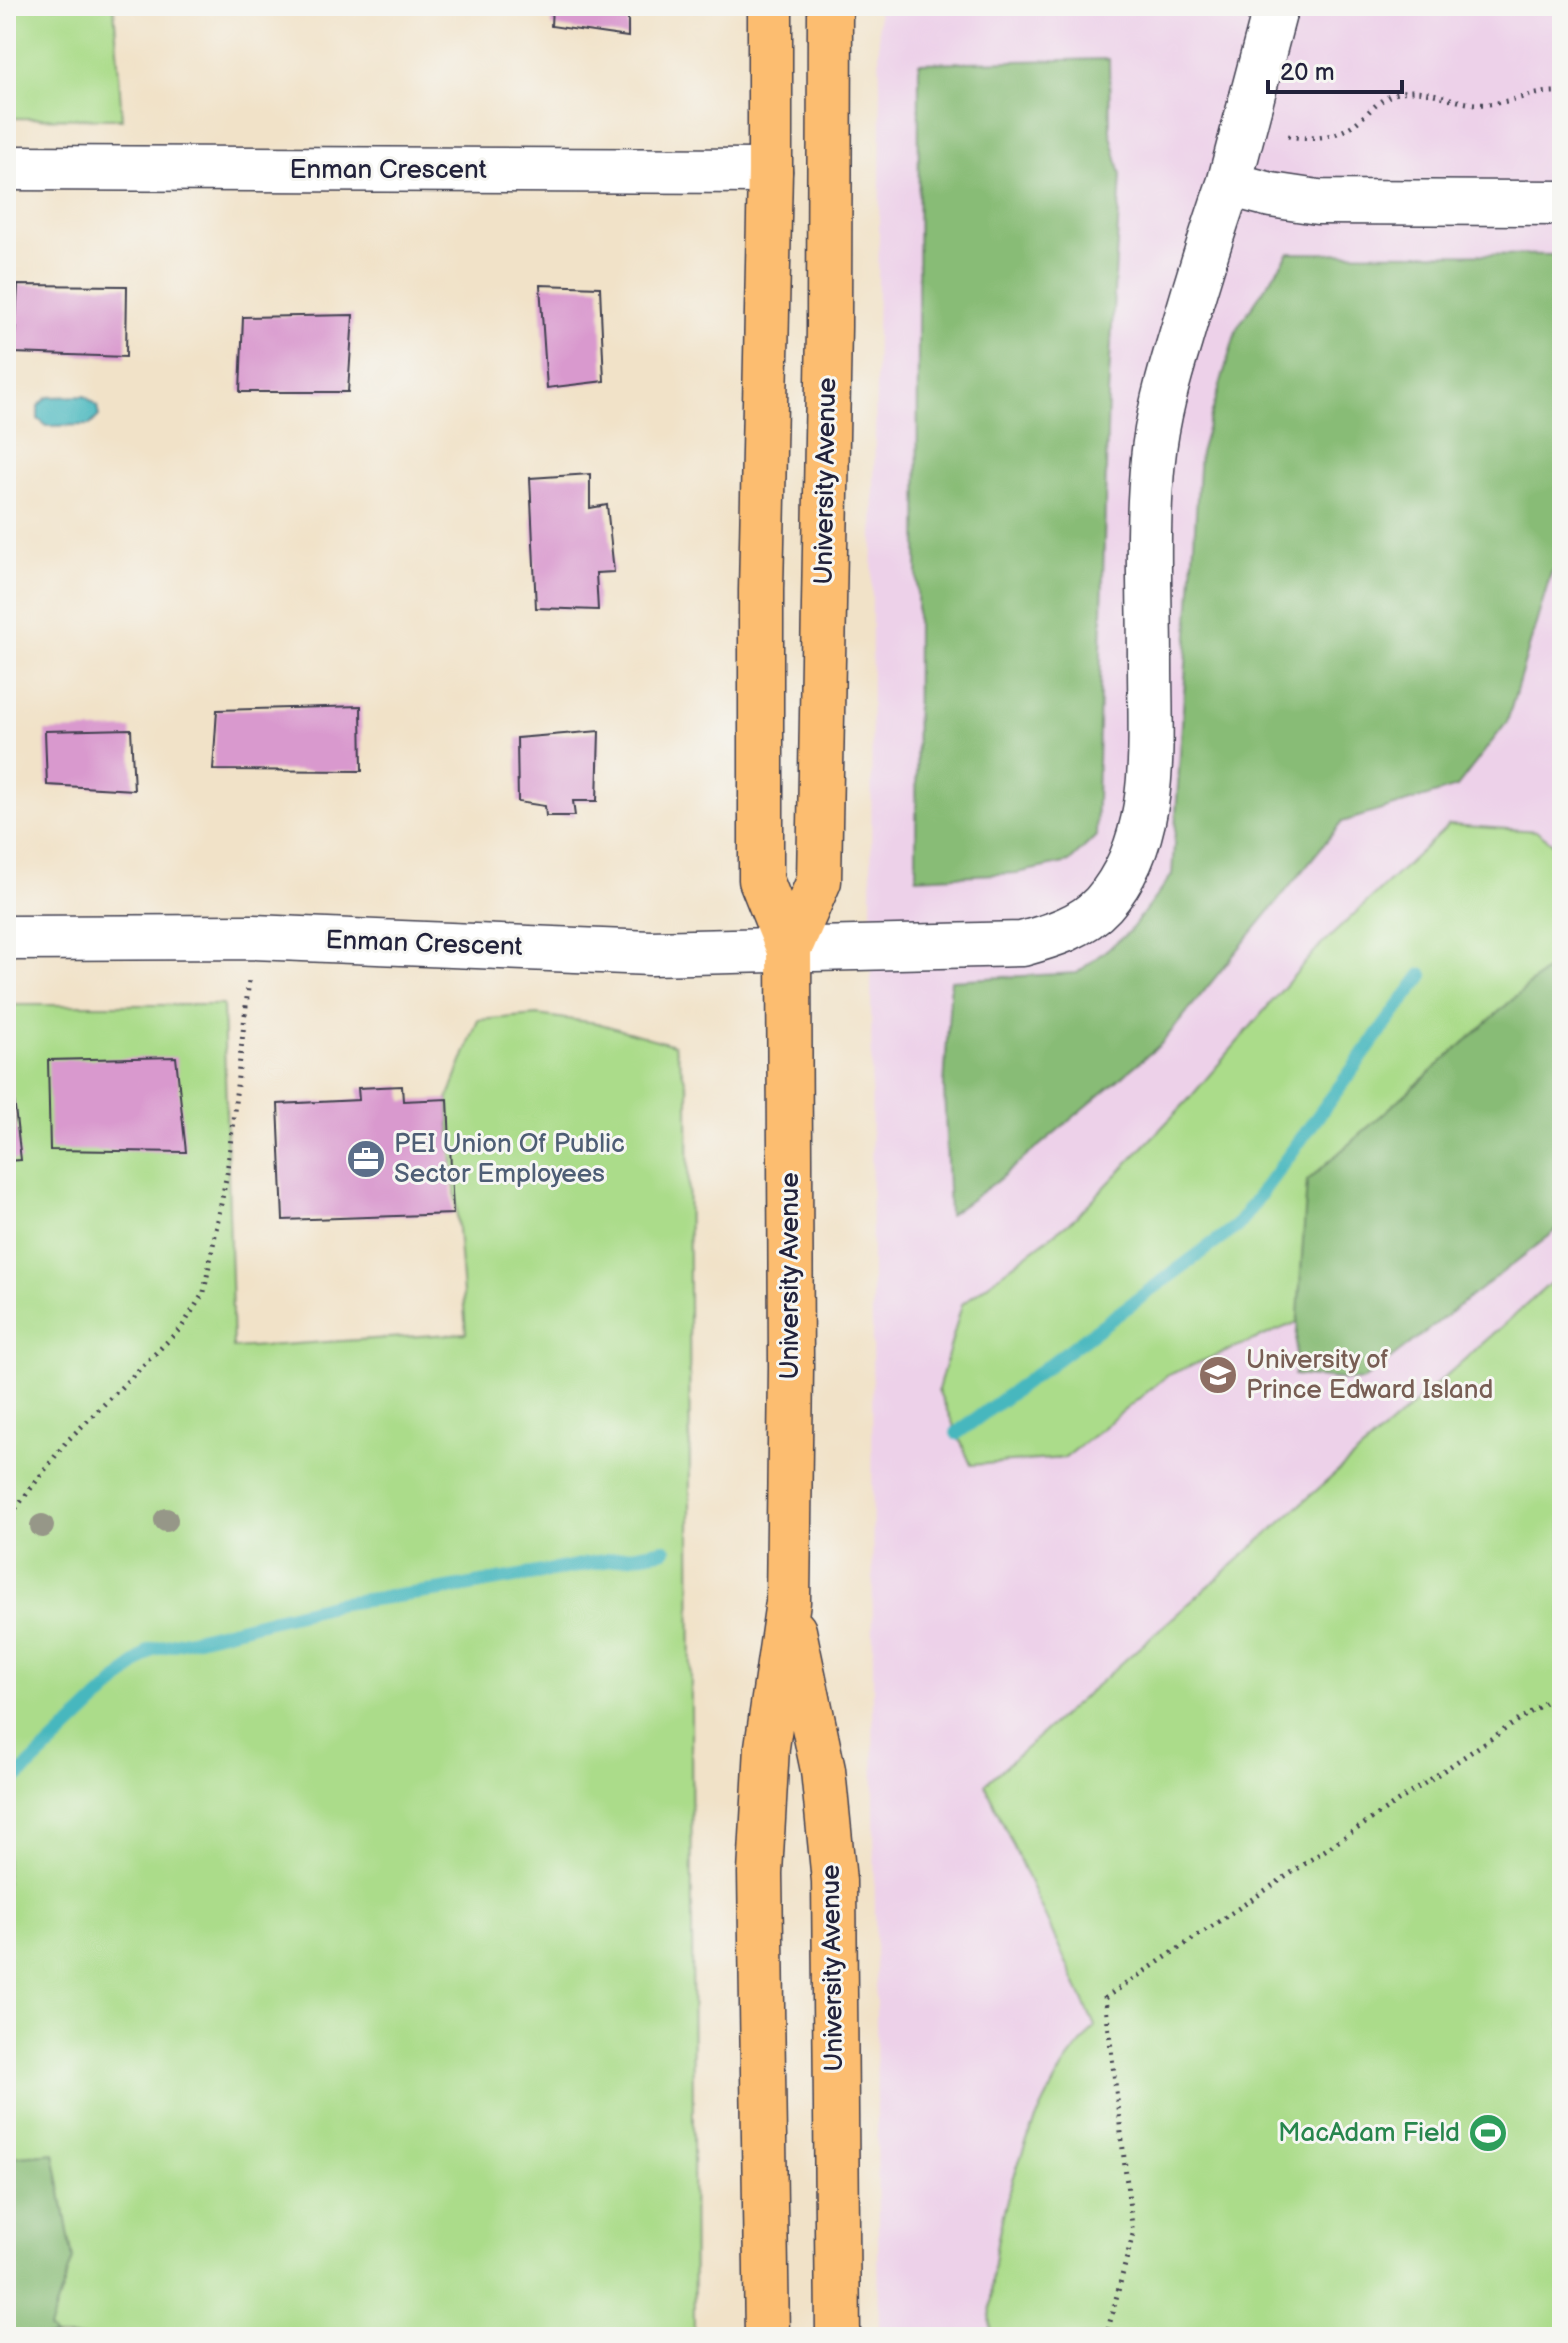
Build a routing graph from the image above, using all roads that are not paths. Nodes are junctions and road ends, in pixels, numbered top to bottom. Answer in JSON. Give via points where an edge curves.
{"nodes":[{"id":1,"x":770,"y":6,"type":"edge"},
{"id":2,"x":830,"y":6,"type":"edge"},
{"id":3,"x":1276,"y":6,"type":"edge"},
{"id":4,"x":6,"y":168,"type":"edge"},
{"id":5,"x":770,"y":171,"type":"junction"},
{"id":6,"x":1229,"y":184,"type":"junction"},
{"id":7,"x":1562,"y":203,"type":"edge"},
{"id":8,"x":6,"y":938,"type":"edge"},
{"id":9,"x":789,"y":950,"type":"junction"},
{"id":10,"x":788,"y":1602,"type":"junction"},
{"id":11,"x":767,"y":2337,"type":"edge"},
{"id":12,"x":838,"y":2337,"type":"edge"}],
"edges":[{"from":1,"to":5,"type":"main road","name":"University Avenue"},
{"from":2,"to":9,"type":"main road","name":"University Avenue","via":[[819,881]]},
{"from":3,"to":6,"type":"street","name":"Enman Crescent"},
{"from":4,"to":5,"type":"street","name":"Enman Crescent"},
{"from":5,"to":9,"type":"main road","name":"University Avenue","via":[[761,880]]},
{"from":6,"to":7,"type":"street","via":[[1318,202]]},
{"from":6,"to":9,"type":"street","name":"Enman Crescent","via":[[1162,400],[1153,456],[1151,776],[1144,822],[1128,868],[1101,906],[1064,932],[1022,944]]},
{"from":8,"to":9,"type":"street","name":"Enman Crescent","via":[[253,937],[651,953]]},
{"from":9,"to":10,"type":"main road","name":"University Avenue"},
{"from":10,"to":11,"type":"main road","name":"University Avenue","via":[[767,1747],[760,1873]]},
{"from":10,"to":12,"type":"main road","name":"University Avenue","via":[[823,1770],[834,1881]]}]}
